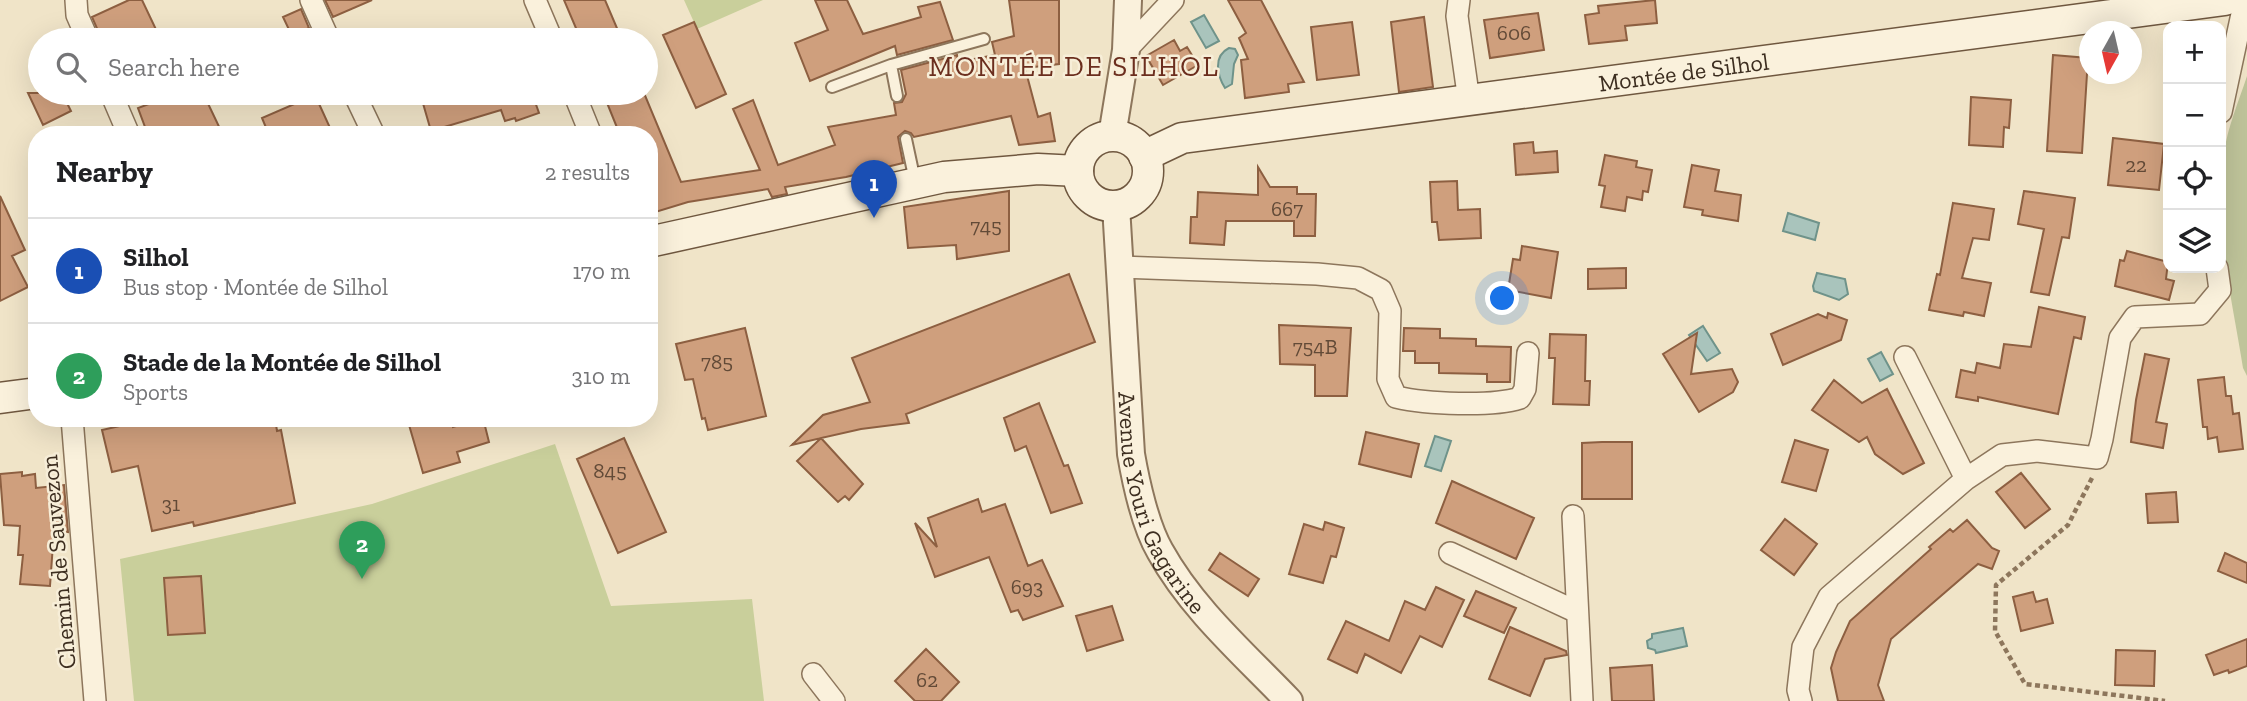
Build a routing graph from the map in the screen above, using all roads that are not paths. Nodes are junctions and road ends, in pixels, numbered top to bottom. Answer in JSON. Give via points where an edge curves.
{"nodes":[{"id":1,"x":76,"y":0,"type":"edge"},
{"id":2,"x":310,"y":0,"type":"edge"},
{"id":3,"x":535,"y":0,"type":"edge"},
{"id":4,"x":1128,"y":0,"type":"edge"},
{"id":5,"x":1173,"y":0,"type":"edge"},
{"id":6,"x":1459,"y":0,"type":"edge"},
{"id":7,"x":2225,"y":0,"type":"edge"},
{"id":8,"x":2245,"y":0,"type":"edge"},
{"id":9,"x":83,"y":28,"type":"edge"},
{"id":10,"x":324,"y":28,"type":"edge"},
{"id":11,"x":547,"y":28,"type":"edge"},
{"id":12,"x":984,"y":39,"type":"dead end"},
{"id":13,"x":1126,"y":50,"type":"junction"},
{"id":14,"x":891,"y":65,"type":"junction"},
{"id":15,"x":832,"y":88,"type":"dead end"},
{"id":16,"x":2226,"y":89,"type":"edge"},
{"id":17,"x":897,"y":96,"type":"dead end"},
{"id":18,"x":1469,"y":101,"type":"junction"},
{"id":19,"x":116,"y":105,"type":"edge"},
{"id":20,"x":360,"y":105,"type":"edge"},
{"id":21,"x":578,"y":105,"type":"edge"},
{"id":22,"x":125,"y":126,"type":"edge"},
{"id":23,"x":370,"y":126,"type":"edge"},
{"id":24,"x":587,"y":126,"type":"edge"},
{"id":25,"x":1112,"y":136,"type":"junction"},
{"id":26,"x":906,"y":139,"type":"dead end"},
{"id":27,"x":1144,"y":156,"type":"junction"},
{"id":28,"x":1078,"y":171,"type":"junction"},
{"id":29,"x":915,"y":183,"type":"junction"},
{"id":30,"x":1116,"y":206,"type":"junction"},
{"id":31,"x":658,"y":241,"type":"edge"},
{"id":32,"x":1120,"y":267,"type":"junction"},
{"id":33,"x":2218,"y":273,"type":"edge"},
{"id":34,"x":1528,"y":354,"type":"dead end"},
{"id":35,"x":1905,"y":358,"type":"dead end"},
{"id":36,"x":28,"y":394,"type":"edge"},
{"id":37,"x":0,"y":398,"type":"edge"},
{"id":38,"x":73,"y":427,"type":"edge"},
{"id":39,"x":1966,"y":479,"type":"junction"},
{"id":40,"x":1573,"y":516,"type":"dead end"},
{"id":41,"x":1450,"y":553,"type":"dead end"},
{"id":42,"x":1577,"y":612,"type":"junction"},
{"id":43,"x":813,"y":674,"type":"dead end"},
{"id":44,"x":95,"y":701,"type":"edge"},
{"id":45,"x":834,"y":701,"type":"edge"},
{"id":46,"x":1289,"y":701,"type":"edge"},
{"id":47,"x":1582,"y":701,"type":"edge"},
{"id":48,"x":1801,"y":701,"type":"edge"}],
"edges":[{"from":1,"to":9,"type":"street"},
{"from":2,"to":10,"type":"street"},
{"from":3,"to":11,"type":"street"},
{"from":4,"to":13,"type":"street"},
{"from":5,"to":13,"type":"street"},
{"from":6,"to":18,"type":"street","via":[[1457,16]]},
{"from":7,"to":18,"type":"main road","name":"Montée de Silhol"},
{"from":8,"to":16,"type":"street"},
{"from":12,"to":14,"type":"lane"},
{"from":13,"to":25,"type":"street"},
{"from":14,"to":15,"type":"lane"},
{"from":14,"to":17,"type":"lane"},
{"from":18,"to":27,"type":"main road","name":"Montée de Silhol","via":[[1182,138]]},
{"from":19,"to":22,"type":"street"},
{"from":20,"to":23,"type":"street"},
{"from":21,"to":24,"type":"street"},
{"from":25,"to":27,"type":"main road","via":[[1136,145]]},
{"from":25,"to":28,"type":"main road","via":[[1095,141],[1082,154]]},
{"from":26,"to":29,"type":"lane"},
{"from":27,"to":30,"type":"main road","via":[[1148,169],[1140,194]]},
{"from":28,"to":29,"type":"main road","via":[[1038,169]]},
{"from":28,"to":30,"type":"main road","via":[[1089,197]]},
{"from":29,"to":31,"type":"main road"},
{"from":30,"to":32,"type":"street","name":"Avenue Youri Gagarine"},
{"from":32,"to":34,"type":"street","via":[[1358,278],[1381,290],[1390,311],[1388,379],[1396,397],[1416,402],[1520,398]]},
{"from":32,"to":46,"type":"street","name":"Avenue Youri Gagarine","via":[[1131,454],[1136,485],[1159,550],[1193,599]]},
{"from":33,"to":39,"type":"street","via":[[2220,290],[2200,314],[2134,317],[2120,338],[2097,458],[2036,450],[2002,455]]},
{"from":35,"to":39,"type":"street"},
{"from":36,"to":37,"type":"main road"},
{"from":38,"to":44,"type":"street","name":"Chemin de Sauvezon"},
{"from":39,"to":48,"type":"street","via":[[1829,597],[1803,647]]},
{"from":40,"to":42,"type":"street"},
{"from":41,"to":42,"type":"street"},
{"from":42,"to":47,"type":"street"},
{"from":43,"to":45,"type":"street"}]}
